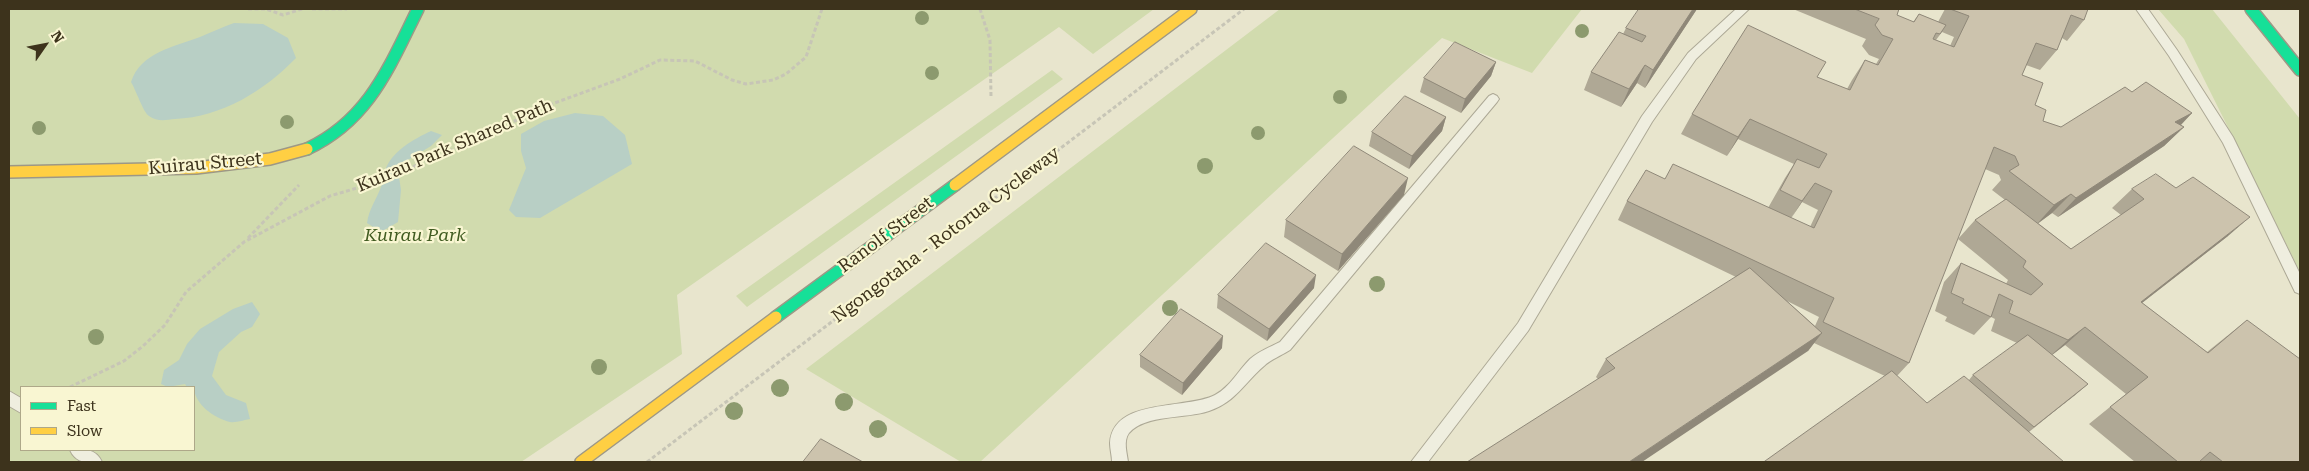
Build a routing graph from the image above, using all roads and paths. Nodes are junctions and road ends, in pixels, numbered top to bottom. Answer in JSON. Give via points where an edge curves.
{"nodes":[{"id":1,"x":249,"y":9,"type":"edge"},
{"id":2,"x":302,"y":9,"type":"edge"},
{"id":3,"x":312,"y":9,"type":"edge"},
{"id":4,"x":347,"y":9,"type":"edge"},
{"id":5,"x":418,"y":9,"type":"edge"},
{"id":6,"x":822,"y":9,"type":"edge"},
{"id":7,"x":980,"y":9,"type":"edge"},
{"id":8,"x":1191,"y":9,"type":"edge"},
{"id":9,"x":1244,"y":9,"type":"edge"},
{"id":10,"x":1743,"y":9,"type":"edge"},
{"id":11,"x":2142,"y":9,"type":"edge"},
{"id":12,"x":2251,"y":9,"type":"edge"},
{"id":13,"x":2300,"y":70,"type":"edge"},
{"id":14,"x":991,"y":97,"type":"dead end"},
{"id":15,"x":1493,"y":99,"type":"dead end"},
{"id":16,"x":318,"y":144,"type":"junction"},
{"id":17,"x":9,"y":172,"type":"edge"},
{"id":18,"x":244,"y":242,"type":"junction"},
{"id":19,"x":2300,"y":288,"type":"edge"},
{"id":20,"x":72,"y":386,"type":"edge"},
{"id":21,"x":9,"y":398,"type":"edge"},
{"id":22,"x":20,"y":405,"type":"edge"},
{"id":23,"x":79,"y":451,"type":"edge"},
{"id":24,"x":94,"y":462,"type":"edge"},
{"id":25,"x":581,"y":462,"type":"edge"},
{"id":26,"x":647,"y":462,"type":"edge"},
{"id":27,"x":1120,"y":462,"type":"edge"},
{"id":28,"x":1418,"y":462,"type":"edge"}],
"edges":[{"from":1,"to":2,"type":"path","via":[[266,9],[283,15]]},
{"from":3,"to":4,"type":"path"},
{"from":5,"to":16,"type":"main road","name":"Kuirau Street","via":[[360,110],[340,130]]},
{"from":6,"to":18,"type":"path","name":"Kuirau Park Shared Path","via":[[806,56],[786,74],[773,80],[746,84],[695,61],[660,60],[620,79],[541,108],[377,182],[330,196]]},
{"from":7,"to":14,"type":"path","via":[[991,47]]},
{"from":8,"to":25,"type":"main road","name":"Ranolf Street"},
{"from":9,"to":26,"type":"path","name":"Ngongotaha - Rotorua Cycleway"},
{"from":10,"to":28,"type":"lane","via":[[1692,56],[1647,119],[1523,327]]},
{"from":11,"to":19,"type":"lane","via":[[2228,141]]},
{"from":12,"to":13,"type":"main road"},
{"from":15,"to":27,"type":"lane","via":[[1285,346],[1261,359],[1236,388],[1218,401],[1151,412],[1129,424],[1118,442]]},
{"from":16,"to":17,"type":"main road","name":"Kuirau Street","via":[[274,158],[231,166]]},
{"from":16,"to":18,"type":"path","via":[[316,160],[309,173]]},
{"from":18,"to":20,"type":"path","name":"Kuirau Park Shared Path","via":[[186,292],[165,325],[143,346],[124,360]]},
{"from":21,"to":22,"type":"lane"},
{"from":23,"to":24,"type":"lane"}]}
